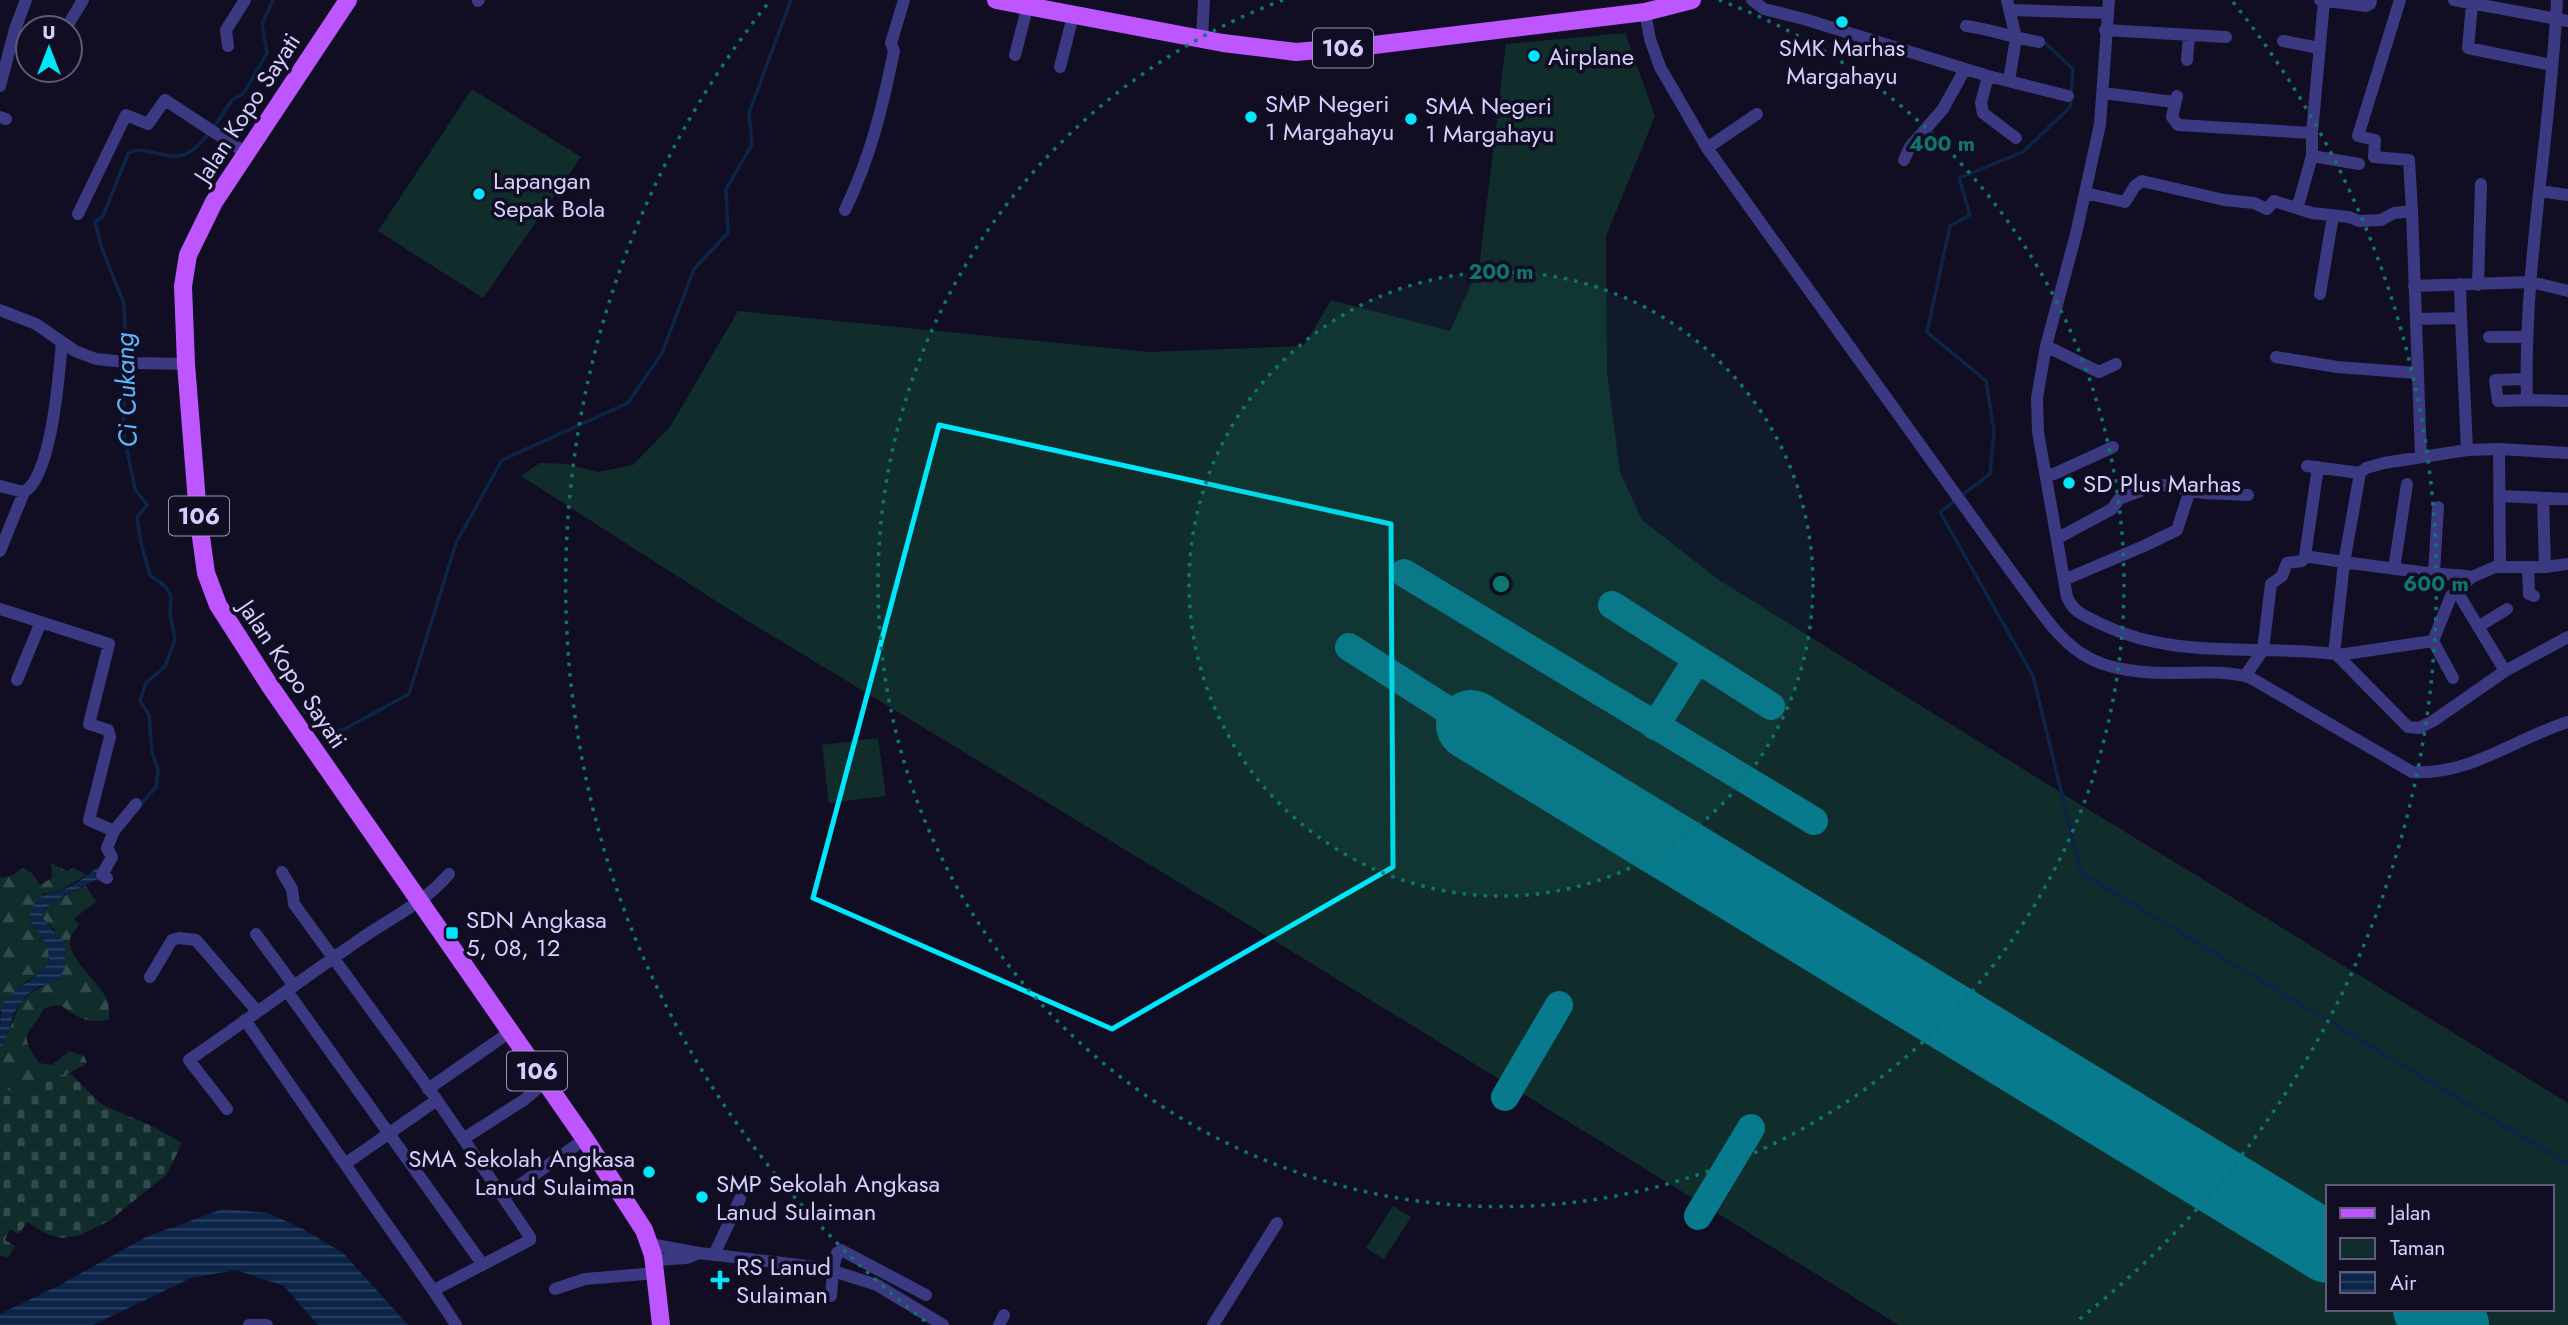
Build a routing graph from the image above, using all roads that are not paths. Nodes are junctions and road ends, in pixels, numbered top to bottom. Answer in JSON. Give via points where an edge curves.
{"nodes":[{"id":1,"x":246,"y":0,"type":"edge"},
{"id":2,"x":348,"y":0,"type":"edge"},
{"id":3,"x":904,"y":0,"type":"edge"},
{"id":4,"x":996,"y":0,"type":"edge"},
{"id":5,"x":1204,"y":0,"type":"edge"},
{"id":6,"x":1692,"y":0,"type":"edge"},
{"id":7,"x":1752,"y":0,"type":"edge"},
{"id":8,"x":2322,"y":0,"type":"edge"},
{"id":9,"x":2371,"y":0,"type":"edge"},
{"id":10,"x":2400,"y":0,"type":"edge"},
{"id":11,"x":2454,"y":0,"type":"edge"},
{"id":12,"x":2557,"y":0,"type":"edge"},
{"id":13,"x":2344,"y":2,"type":"edge"},
{"id":14,"x":1028,"y":3,"type":"edge"},
{"id":15,"x":2476,"y":3,"type":"edge"},
{"id":16,"x":2009,"y":5,"type":"edge"},
{"id":17,"x":2108,"y":6,"type":"edge"},
{"id":18,"x":1645,"y":12,"type":"junction"},
{"id":19,"x":1073,"y":16,"type":"junction"},
{"id":20,"x":2562,"y":19,"type":"edge"},
{"id":21,"x":1966,"y":26,"type":"dead end"},
{"id":22,"x":2105,"y":30,"type":"junction"},
{"id":23,"x":14,"y":33,"type":"edge"},
{"id":24,"x":2189,"y":36,"type":"junction"},
{"id":25,"x":2226,"y":37,"type":"dead end"},
{"id":26,"x":1202,"y":38,"type":"junction"},
{"id":27,"x":2016,"y":38,"type":"junction"},
{"id":28,"x":2283,"y":41,"type":"dead end"},
{"id":29,"x":2039,"y":42,"type":"dead end"},
{"id":30,"x":228,"y":46,"type":"dead end"},
{"id":31,"x":2319,"y":48,"type":"junction"},
{"id":32,"x":1015,"y":55,"type":"dead end"},
{"id":33,"x":2187,"y":60,"type":"dead end"},
{"id":34,"x":2551,"y":65,"type":"junction"},
{"id":35,"x":1060,"y":67,"type":"dead end"},
{"id":36,"x":1965,"y":69,"type":"junction"},
{"id":37,"x":1989,"y":76,"type":"junction"},
{"id":38,"x":2009,"y":81,"type":"junction"},
{"id":39,"x":0,"y":86,"type":"edge"},
{"id":40,"x":2103,"y":93,"type":"junction"},
{"id":41,"x":2068,"y":96,"type":"dead end"},
{"id":42,"x":1757,"y":114,"type":"dead end"},
{"id":43,"x":2312,"y":133,"type":"junction"},
{"id":44,"x":2016,"y":138,"type":"dead end"},
{"id":45,"x":1707,"y":148,"type":"junction"},
{"id":46,"x":246,"y":153,"type":"junction"},
{"id":47,"x":2312,"y":156,"type":"junction"},
{"id":48,"x":1904,"y":160,"type":"dead end"},
{"id":49,"x":2358,"y":164,"type":"dead end"},
{"id":50,"x":2481,"y":184,"type":"dead end"},
{"id":51,"x":2539,"y":191,"type":"junction"},
{"id":52,"x":2085,"y":193,"type":"junction"},
{"id":53,"x":2568,"y":195,"type":"edge"},
{"id":54,"x":2300,"y":202,"type":"dead end"},
{"id":55,"x":845,"y":211,"type":"dead end"},
{"id":56,"x":2412,"y":211,"type":"junction"},
{"id":57,"x":78,"y":214,"type":"dead end"},
{"id":58,"x":2333,"y":216,"type":"junction"},
{"id":59,"x":2531,"y":282,"type":"junction"},
{"id":60,"x":2460,"y":284,"type":"junction"},
{"id":61,"x":2477,"y":285,"type":"junction"},
{"id":62,"x":2414,"y":286,"type":"junction"},
{"id":63,"x":2568,"y":290,"type":"edge"},
{"id":64,"x":2320,"y":294,"type":"dead end"},
{"id":65,"x":0,"y":310,"type":"edge"},
{"id":66,"x":2462,"y":318,"type":"junction"},
{"id":67,"x":2416,"y":319,"type":"junction"},
{"id":68,"x":2488,"y":337,"type":"dead end"},
{"id":69,"x":2527,"y":337,"type":"junction"},
{"id":70,"x":62,"y":342,"type":"junction"},
{"id":71,"x":2046,"y":346,"type":"junction"},
{"id":72,"x":2276,"y":357,"type":"dead end"},
{"id":73,"x":186,"y":364,"type":"junction"},
{"id":74,"x":2116,"y":364,"type":"dead end"},
{"id":75,"x":2417,"y":373,"type":"junction"},
{"id":76,"x":2526,"y":379,"type":"junction"},
{"id":77,"x":2527,"y":400,"type":"junction"},
{"id":78,"x":2568,"y":401,"type":"edge"},
{"id":79,"x":2113,"y":447,"type":"dead end"},
{"id":80,"x":2499,"y":449,"type":"junction"},
{"id":81,"x":2467,"y":450,"type":"junction"},
{"id":82,"x":2568,"y":453,"type":"edge"},
{"id":83,"x":2421,"y":457,"type":"junction"},
{"id":84,"x":2360,"y":473,"type":"junction"},
{"id":85,"x":2047,"y":474,"type":"junction"},
{"id":86,"x":2407,"y":484,"type":"dead end"},
{"id":87,"x":0,"y":486,"type":"edge"},
{"id":88,"x":2190,"y":490,"type":"junction"},
{"id":89,"x":24,"y":492,"type":"junction"},
{"id":90,"x":2248,"y":495,"type":"dead end"},
{"id":91,"x":2498,"y":496,"type":"junction"},
{"id":92,"x":2543,"y":498,"type":"junction"},
{"id":93,"x":2568,"y":499,"type":"edge"},
{"id":94,"x":2438,"y":507,"type":"dead end"},
{"id":95,"x":2058,"y":538,"type":"junction"},
{"id":96,"x":0,"y":551,"type":"edge"},
{"id":97,"x":2305,"y":556,"type":"junction"},
{"id":98,"x":2344,"y":563,"type":"junction"},
{"id":99,"x":2568,"y":564,"type":"edge"},
{"id":100,"x":2500,"y":567,"type":"junction"},
{"id":101,"x":2545,"y":567,"type":"junction"},
{"id":102,"x":2528,"y":568,"type":"junction"},
{"id":103,"x":2394,"y":569,"type":"junction"},
{"id":104,"x":2434,"y":574,"type":"junction"},
{"id":105,"x":2472,"y":577,"type":"junction"},
{"id":106,"x":2066,"y":579,"type":"junction"},
{"id":107,"x":2456,"y":590,"type":"junction"},
{"id":108,"x":2534,"y":596,"type":"dead end"},
{"id":109,"x":0,"y":609,"type":"edge"},
{"id":110,"x":2507,"y":609,"type":"dead end"},
{"id":111,"x":41,"y":622,"type":"junction"},
{"id":112,"x":2478,"y":627,"type":"junction"},
{"id":113,"x":2568,"y":637,"type":"edge"},
{"id":114,"x":2432,"y":641,"type":"junction"},
{"id":115,"x":2263,"y":650,"type":"junction"},
{"id":116,"x":2336,"y":654,"type":"junction"},
{"id":117,"x":2505,"y":671,"type":"junction"},
{"id":118,"x":2245,"y":676,"type":"junction"},
{"id":119,"x":2453,"y":678,"type":"dead end"},
{"id":120,"x":17,"y":680,"type":"dead end"},
{"id":121,"x":2568,"y":722,"type":"edge"},
{"id":122,"x":136,"y":804,"type":"dead end"},
{"id":123,"x":114,"y":831,"type":"junction"},
{"id":124,"x":282,"y":872,"type":"dead end"},
{"id":125,"x":449,"y":874,"type":"dead end"},
{"id":126,"x":107,"y":878,"type":"dead end"},
{"id":127,"x":422,"y":905,"type":"junction"},
{"id":128,"x":256,"y":934,"type":"dead end"},
{"id":129,"x":332,"y":959,"type":"junction"},
{"id":130,"x":150,"y":978,"type":"dead end"},
{"id":131,"x":290,"y":989,"type":"junction"},
{"id":132,"x":257,"y":1011,"type":"junction"},
{"id":133,"x":245,"y":1020,"type":"junction"},
{"id":134,"x":510,"y":1032,"type":"junction"},
{"id":135,"x":545,"y":1082,"type":"junction"},
{"id":136,"x":428,"y":1089,"type":"junction"},
{"id":137,"x":437,"y":1100,"type":"junction"},
{"id":138,"x":227,"y":1109,"type":"dead end"},
{"id":139,"x":390,"y":1134,"type":"junction"},
{"id":140,"x":463,"y":1139,"type":"junction"},
{"id":141,"x":585,"y":1139,"type":"junction"},
{"id":142,"x":345,"y":1164,"type":"junction"},
{"id":143,"x":503,"y":1197,"type":"junction"},
{"id":144,"x":740,"y":1199,"type":"dead end"},
{"id":145,"x":1277,"y":1223,"type":"dead end"},
{"id":146,"x":715,"y":1255,"type":"junction"},
{"id":147,"x":653,"y":1259,"type":"junction"},
{"id":148,"x":483,"y":1265,"type":"junction"},
{"id":149,"x":833,"y":1270,"type":"junction"},
{"id":150,"x":555,"y":1289,"type":"dead end"},
{"id":151,"x":434,"y":1290,"type":"junction"},
{"id":152,"x":831,"y":1296,"type":"dead end"},
{"id":153,"x":926,"y":1296,"type":"dead end"},
{"id":154,"x":248,"y":1325,"type":"edge"},
{"id":155,"x":267,"y":1325,"type":"edge"},
{"id":156,"x":456,"y":1325,"type":"edge"},
{"id":157,"x":661,"y":1325,"type":"edge"},
{"id":158,"x":943,"y":1325,"type":"edge"},
{"id":159,"x":1213,"y":1325,"type":"edge"}],
"edges":[{"from":1,"to":30,"type":"street","via":[[226,30]]},
{"from":2,"to":46,"type":"main road","name":"Jalan Kopo Sayati","number":"106"},
{"from":3,"to":55,"type":"street","via":[[891,43],[894,51],[879,123]]},
{"from":4,"to":14,"type":"main road","number":"106"},
{"from":5,"to":26,"type":"street"},
{"from":6,"to":18,"type":"main road","number":"106"},
{"from":7,"to":36,"type":"street","via":[[1764,9]]},
{"from":8,"to":13,"type":"street"},
{"from":8,"to":31,"type":"street"},
{"from":9,"to":13,"type":"street","via":[[2368,6]]},
{"from":10,"to":56,"type":"street","via":[[2358,136],[2375,140],[2374,156],[2409,160]]},
{"from":11,"to":15,"type":"street"},
{"from":12,"to":20,"type":"street"},
{"from":14,"to":19,"type":"main road","number":"106"},
{"from":14,"to":32,"type":"street"},
{"from":15,"to":20,"type":"street"},
{"from":15,"to":34,"type":"street","via":[[2468,48]]},
{"from":16,"to":17,"type":"street"},
{"from":16,"to":27,"type":"street"},
{"from":17,"to":22,"type":"street"},
{"from":18,"to":26,"type":"main road","number":"106","via":[[1311,52],[1265,50]]},
{"from":18,"to":45,"type":"street","via":[[1660,67]]},
{"from":19,"to":26,"type":"main road","number":"106"},
{"from":19,"to":35,"type":"street"},
{"from":20,"to":34,"type":"street"},
{"from":21,"to":27,"type":"street","via":[[1986,27]]},
{"from":22,"to":24,"type":"street"},
{"from":22,"to":40,"type":"street"},
{"from":23,"to":39,"type":"street"},
{"from":24,"to":25,"type":"street"},
{"from":24,"to":33,"type":"street"},
{"from":27,"to":29,"type":"street"},
{"from":27,"to":38,"type":"street"},
{"from":28,"to":31,"type":"street"},
{"from":31,"to":43,"type":"street"},
{"from":34,"to":51,"type":"street"},
{"from":36,"to":37,"type":"street"},
{"from":36,"to":48,"type":"street","via":[[1943,109]]},
{"from":37,"to":38,"type":"street"},
{"from":37,"to":44,"type":"street","via":[[1981,103],[1983,113]]},
{"from":38,"to":41,"type":"street"},
{"from":40,"to":43,"type":"street","via":[[2176,99],[2173,119],[2178,125]]},
{"from":40,"to":52,"type":"street"},
{"from":42,"to":45,"type":"street"},
{"from":43,"to":47,"type":"street"},
{"from":45,"to":118,"type":"street","via":[[2050,623],[2077,652],[2129,672]]},
{"from":46,"to":57,"type":"street","via":[[168,100],[163,101],[148,124],[127,115]]},
{"from":46,"to":73,"type":"main road","name":"Jalan Kopo Sayati","number":"106","via":[[203,220],[188,255],[183,286]]},
{"from":47,"to":49,"type":"street"},
{"from":47,"to":54,"type":"street"},
{"from":50,"to":61,"type":"street"},
{"from":51,"to":53,"type":"street"},
{"from":51,"to":59,"type":"street"},
{"from":52,"to":58,"type":"street","via":[[2124,202],[2137,184],[2150,182],[2267,209],[2274,201]]},
{"from":52,"to":71,"type":"street"},
{"from":56,"to":58,"type":"street","via":[[2373,222]]},
{"from":56,"to":62,"type":"street"},
{"from":58,"to":64,"type":"street"},
{"from":59,"to":61,"type":"street"},
{"from":59,"to":63,"type":"street"},
{"from":59,"to":69,"type":"street"},
{"from":60,"to":61,"type":"street"},
{"from":60,"to":62,"type":"street"},
{"from":60,"to":66,"type":"street"},
{"from":62,"to":67,"type":"street"},
{"from":65,"to":70,"type":"street","via":[[36,324]]},
{"from":66,"to":67,"type":"street"},
{"from":66,"to":81,"type":"street"},
{"from":67,"to":75,"type":"street"},
{"from":68,"to":69,"type":"street"},
{"from":69,"to":76,"type":"street"},
{"from":70,"to":73,"type":"street","via":[[86,356]]},
{"from":70,"to":89,"type":"street","via":[[48,448],[38,475]]},
{"from":71,"to":74,"type":"street","via":[[2099,372]]},
{"from":71,"to":85,"type":"street","via":[[2036,411]]},
{"from":72,"to":75,"type":"street"},
{"from":73,"to":127,"type":"main road","name":"Jalan Kopo Sayati","number":"106","via":[[198,515],[206,573],[218,605]]},
{"from":75,"to":83,"type":"street"},
{"from":76,"to":77,"type":"street"},
{"from":76,"to":77,"type":"street","via":[[2495,380],[2498,401]]},
{"from":77,"to":78,"type":"street"},
{"from":79,"to":85,"type":"street"},
{"from":80,"to":81,"type":"street"},
{"from":80,"to":82,"type":"street"},
{"from":80,"to":91,"type":"street"},
{"from":81,"to":83,"type":"street"},
{"from":83,"to":84,"type":"street","via":[[2376,464]]},
{"from":84,"to":97,"type":"street","via":[[2312,466]]},
{"from":84,"to":98,"type":"street"},
{"from":85,"to":95,"type":"street"},
{"from":86,"to":103,"type":"street"},
{"from":87,"to":89,"type":"street"},
{"from":88,"to":90,"type":"street"},
{"from":88,"to":95,"type":"street","via":[[2154,486],[2119,499],[2112,509]]},
{"from":88,"to":106,"type":"street","via":[[2177,530]]},
{"from":89,"to":96,"type":"street"},
{"from":91,"to":92,"type":"street"},
{"from":91,"to":100,"type":"street"},
{"from":92,"to":93,"type":"street"},
{"from":92,"to":101,"type":"street"},
{"from":94,"to":104,"type":"street"},
{"from":95,"to":106,"type":"street"},
{"from":97,"to":98,"type":"street"},
{"from":97,"to":115,"type":"street","via":[[2302,561],[2287,563],[2282,576],[2271,584]]},
{"from":98,"to":103,"type":"street"},
{"from":98,"to":116,"type":"street"},
{"from":99,"to":101,"type":"street"},
{"from":100,"to":102,"type":"street"},
{"from":100,"to":105,"type":"street"},
{"from":101,"to":102,"type":"street"},
{"from":102,"to":108,"type":"street","via":[[2529,594]]},
{"from":103,"to":104,"type":"street"},
{"from":104,"to":105,"type":"street"},
{"from":105,"to":107,"type":"street"},
{"from":106,"to":115,"type":"street","via":[[2068,601],[2078,613],[2129,636],[2169,646]]},
{"from":107,"to":112,"type":"street"},
{"from":107,"to":114,"type":"street"},
{"from":109,"to":111,"type":"street"},
{"from":110,"to":112,"type":"street"},
{"from":111,"to":120,"type":"street"},
{"from":111,"to":123,"type":"street","via":[[109,643],[89,724],[108,730],[110,737],[89,820]]},
{"from":112,"to":117,"type":"street"},
{"from":113,"to":117,"type":"street"},
{"from":114,"to":116,"type":"street"},
{"from":114,"to":119,"type":"street"},
{"from":115,"to":116,"type":"street"},
{"from":115,"to":118,"type":"street"},
{"from":116,"to":117,"type":"street","via":[[2413,729],[2433,721]]},
{"from":118,"to":121,"type":"street","via":[[2412,772],[2459,767]]},
{"from":122,"to":123,"type":"street"},
{"from":123,"to":126,"type":"street","via":[[102,875]]},
{"from":124,"to":129,"type":"street","via":[[294,904]]},
{"from":125,"to":127,"type":"street"},
{"from":127,"to":129,"type":"street"},
{"from":127,"to":134,"type":"main road","name":"Jalan Kopo Sayati","number":"106"},
{"from":128,"to":131,"type":"street"},
{"from":129,"to":131,"type":"street"},
{"from":129,"to":136,"type":"street"},
{"from":130,"to":132,"type":"street","via":[[172,940],[196,940]]},
{"from":131,"to":132,"type":"street"},
{"from":131,"to":139,"type":"street"},
{"from":132,"to":133,"type":"street"},
{"from":133,"to":138,"type":"street","via":[[190,1060]]},
{"from":133,"to":142,"type":"street"},
{"from":134,"to":135,"type":"main road","name":"Jalan Kopo Sayati","number":"106"},
{"from":134,"to":136,"type":"street"},
{"from":135,"to":140,"type":"street"},
{"from":135,"to":141,"type":"main road","name":"Jalan Kopo Sayati","number":"106"},
{"from":136,"to":137,"type":"street"},
{"from":137,"to":139,"type":"street"},
{"from":137,"to":140,"type":"street"},
{"from":139,"to":142,"type":"street"},
{"from":139,"to":148,"type":"street"},
{"from":140,"to":143,"type":"street"},
{"from":141,"to":143,"type":"street"},
{"from":141,"to":147,"type":"main road","name":"Jalan Kopo Sayati","number":"106"},
{"from":142,"to":151,"type":"street"},
{"from":143,"to":148,"type":"street","via":[[531,1239]]},
{"from":144,"to":146,"type":"street"},
{"from":145,"to":159,"type":"street"},
{"from":146,"to":147,"type":"street"},
{"from":146,"to":149,"type":"street"},
{"from":147,"to":150,"type":"street"},
{"from":147,"to":157,"type":"main road","name":"Jalan Kopo Sayati","number":"106"},
{"from":148,"to":151,"type":"street"},
{"from":149,"to":152,"type":"street"},
{"from":149,"to":153,"type":"street","via":[[841,1251]]},
{"from":149,"to":158,"type":"street","via":[[877,1285]]},
{"from":151,"to":156,"type":"street"},
{"from":154,"to":155,"type":"street"}]}
